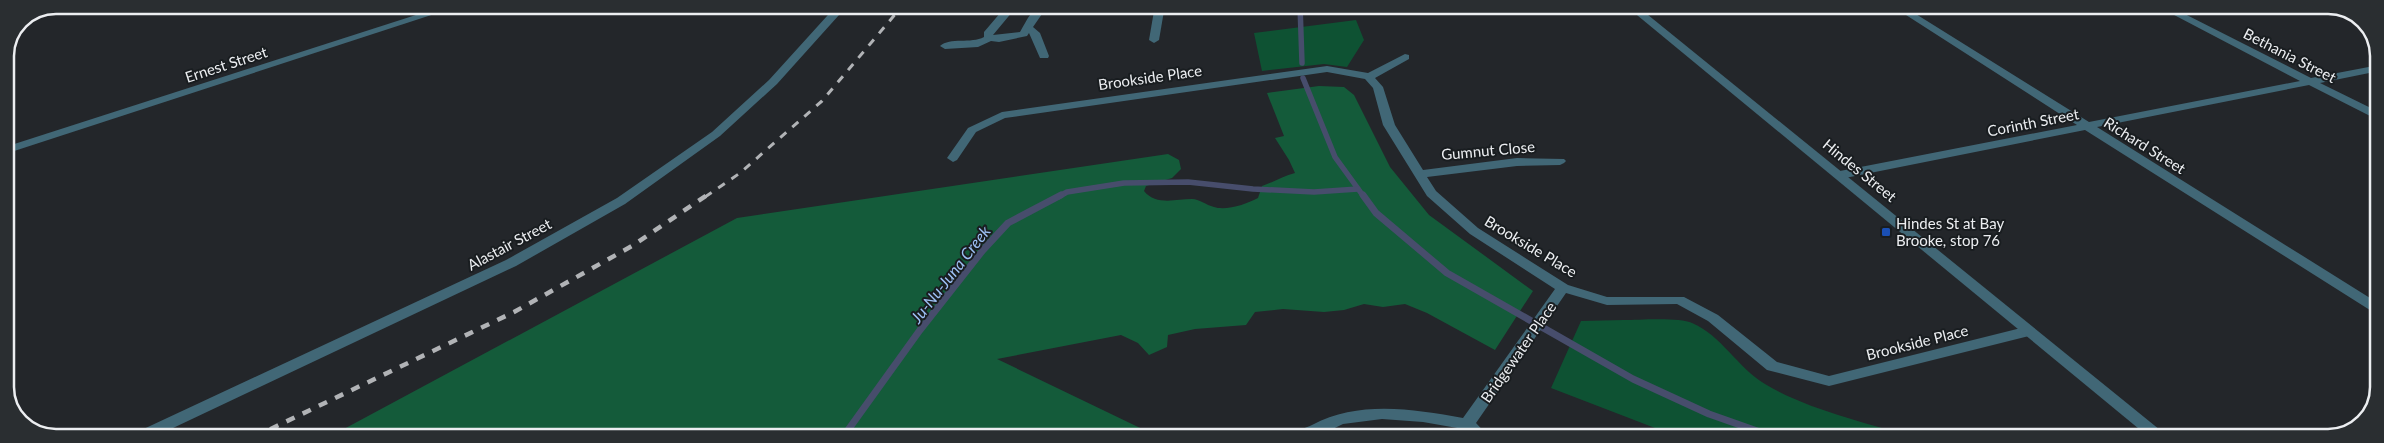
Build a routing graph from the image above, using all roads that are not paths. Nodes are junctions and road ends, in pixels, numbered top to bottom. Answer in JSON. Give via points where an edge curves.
{"nodes":[{"id":1,"x":429,"y":14,"type":"edge"},
{"id":2,"x":834,"y":14,"type":"edge"},
{"id":3,"x":1005,"y":14,"type":"edge"},
{"id":4,"x":1037,"y":14,"type":"edge"},
{"id":5,"x":1159,"y":14,"type":"edge"},
{"id":6,"x":1641,"y":14,"type":"edge"},
{"id":7,"x":1910,"y":14,"type":"edge"},
{"id":8,"x":2177,"y":14,"type":"edge"},
{"id":9,"x":1027,"y":28,"type":"junction"},
{"id":10,"x":989,"y":38,"type":"junction"},
{"id":11,"x":1154,"y":40,"type":"dead end"},
{"id":12,"x":945,"y":46,"type":"dead end"},
{"id":13,"x":1044,"y":56,"type":"dead end"},
{"id":14,"x":1405,"y":57,"type":"dead end"},
{"id":15,"x":2370,"y":70,"type":"edge"},
{"id":16,"x":1369,"y":77,"type":"junction"},
{"id":17,"x":2309,"y":82,"type":"junction"},
{"id":18,"x":2370,"y":113,"type":"edge"},
{"id":19,"x":2087,"y":126,"type":"junction"},
{"id":20,"x":14,"y":148,"type":"edge"},
{"id":21,"x":952,"y":158,"type":"dead end"},
{"id":22,"x":1560,"y":161,"type":"dead end"},
{"id":23,"x":1419,"y":174,"type":"junction"},
{"id":24,"x":1840,"y":175,"type":"junction"},
{"id":25,"x":1563,"y":288,"type":"junction"},
{"id":26,"x":2370,"y":304,"type":"edge"},
{"id":27,"x":2029,"y":331,"type":"junction"},
{"id":28,"x":1467,"y":424,"type":"junction"},
{"id":29,"x":157,"y":429,"type":"edge"},
{"id":30,"x":1319,"y":429,"type":"edge"},
{"id":31,"x":1473,"y":429,"type":"edge"},
{"id":32,"x":2149,"y":429,"type":"edge"}],
"edges":[{"from":1,"to":20,"type":"street","name":"Ernest Street"},
{"from":2,"to":29,"type":"street","name":"Alastair Street","via":[[773,82],[716,134],[621,201],[511,263]]},
{"from":3,"to":10,"type":"street","via":[[988,34]]},
{"from":4,"to":9,"type":"street"},
{"from":5,"to":11,"type":"street"},
{"from":6,"to":24,"type":"street","name":"Hindes Street"},
{"from":7,"to":19,"type":"street","name":"Richard Street"},
{"from":8,"to":17,"type":"street","name":"Bethania Street"},
{"from":9,"to":10,"type":"street","via":[[1016,37]]},
{"from":9,"to":13,"type":"street","via":[[1035,33]]},
{"from":10,"to":12,"type":"street","via":[[978,44]]},
{"from":14,"to":16,"type":"street"},
{"from":15,"to":17,"type":"street","name":"Corinth Street"},
{"from":16,"to":21,"type":"street","name":"Brookside Place","via":[[1327,69],[1002,115],[972,130]]},
{"from":16,"to":23,"type":"street","name":"Brookside Place","via":[[1378,87],[1389,125]]},
{"from":17,"to":18,"type":"street","name":"Bethania Street"},
{"from":17,"to":19,"type":"street","name":"Corinth Street"},
{"from":19,"to":24,"type":"street","name":"Corinth Street"},
{"from":19,"to":26,"type":"street","name":"Richard Street"},
{"from":22,"to":23,"type":"street","name":"Gumnut Close","via":[[1517,162]]},
{"from":23,"to":25,"type":"street","name":"Brookside Place","via":[[1431,193],[1474,231]]},
{"from":24,"to":27,"type":"street","name":"Hindes Street"},
{"from":25,"to":27,"type":"street","name":"Brookside Place","via":[[1607,301],[1680,300],[1713,318],[1772,366],[1830,381]]},
{"from":25,"to":28,"type":"street","name":"Bridgewater Place"},
{"from":27,"to":32,"type":"street","name":"Hindes Street"},
{"from":28,"to":30,"type":"street","via":[[1415,414],[1375,414],[1342,418]]},
{"from":28,"to":31,"type":"street"}]}
